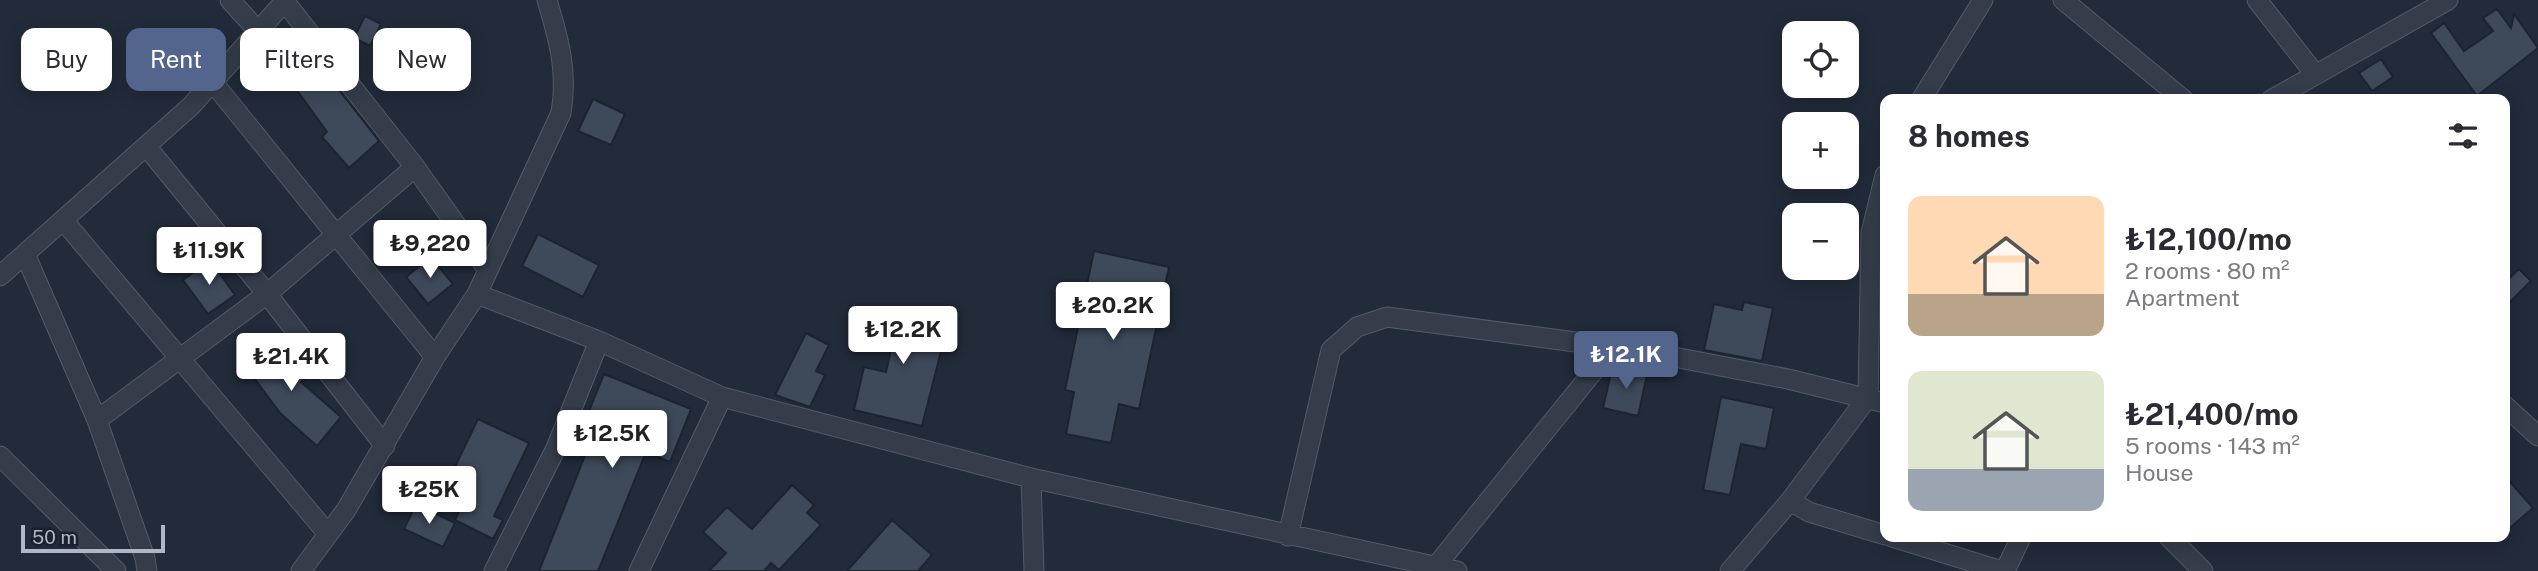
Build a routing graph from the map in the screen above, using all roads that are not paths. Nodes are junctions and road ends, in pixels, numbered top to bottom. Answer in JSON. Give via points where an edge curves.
{"nodes":[{"id":1,"x":230,"y":0,"type":"edge"},
{"id":2,"x":547,"y":0,"type":"edge"},
{"id":3,"x":1983,"y":0,"type":"edge"},
{"id":4,"x":2063,"y":0,"type":"edge"},
{"id":5,"x":2257,"y":0,"type":"edge"},
{"id":6,"x":2448,"y":0,"type":"edge"},
{"id":7,"x":286,"y":1,"type":"edge"},
{"id":8,"x":255,"y":28,"type":"edge"},
{"id":9,"x":261,"y":28,"type":"edge"},
{"id":10,"x":240,"y":50,"type":"edge"},
{"id":11,"x":226,"y":64,"type":"edge"},
{"id":12,"x":2315,"y":74,"type":"junction"},
{"id":13,"x":203,"y":91,"type":"edge"},
{"id":14,"x":220,"y":91,"type":"edge"},
{"id":15,"x":1924,"y":94,"type":"edge"},
{"id":16,"x":2177,"y":94,"type":"edge"},
{"id":17,"x":2281,"y":94,"type":"edge"},
{"id":18,"x":146,"y":146,"type":"junction"},
{"id":19,"x":415,"y":167,"type":"junction"},
{"id":20,"x":1880,"y":196,"type":"edge"},
{"id":21,"x":63,"y":220,"type":"junction"},
{"id":22,"x":336,"y":233,"type":"junction"},
{"id":23,"x":25,"y":254,"type":"junction"},
{"id":24,"x":488,"y":270,"type":"junction"},
{"id":25,"x":0,"y":276,"type":"edge"},
{"id":26,"x":267,"y":294,"type":"junction"},
{"id":27,"x":477,"y":294,"type":"junction"},
{"id":28,"x":599,"y":341,"type":"junction"},
{"id":29,"x":1613,"y":347,"type":"junction"},
{"id":30,"x":435,"y":357,"type":"junction"},
{"id":31,"x":179,"y":359,"type":"junction"},
{"id":32,"x":722,"y":397,"type":"junction"},
{"id":33,"x":1876,"y":400,"type":"edge"},
{"id":34,"x":2510,"y":410,"type":"edge"},
{"id":35,"x":97,"y":419,"type":"junction"},
{"id":36,"x":2538,"y":436,"type":"edge"},
{"id":37,"x":385,"y":446,"type":"junction"},
{"id":38,"x":0,"y":456,"type":"edge"},
{"id":39,"x":1031,"y":478,"type":"junction"},
{"id":40,"x":1790,"y":502,"type":"junction"},
{"id":41,"x":1880,"y":533,"type":"edge"},
{"id":42,"x":328,"y":534,"type":"junction"},
{"id":43,"x":1288,"y":536,"type":"junction"},
{"id":44,"x":1908,"y":542,"type":"edge"},
{"id":45,"x":2018,"y":542,"type":"edge"},
{"id":46,"x":2174,"y":542,"type":"edge"},
{"id":47,"x":1434,"y":569,"type":"edge"},
{"id":48,"x":116,"y":571,"type":"edge"},
{"id":49,"x":147,"y":571,"type":"edge"},
{"id":50,"x":301,"y":571,"type":"edge"},
{"id":51,"x":494,"y":571,"type":"edge"},
{"id":52,"x":639,"y":571,"type":"edge"},
{"id":53,"x":1034,"y":571,"type":"edge"},
{"id":54,"x":1457,"y":571,"type":"edge"},
{"id":55,"x":1730,"y":571,"type":"edge"},
{"id":56,"x":2004,"y":571,"type":"edge"},
{"id":57,"x":2203,"y":571,"type":"edge"}],
"edges":[{"from":1,"to":8,"type":"street"},
{"from":2,"to":24,"type":"street","via":[[563,51],[566,83],[561,113]]},
{"from":3,"to":15,"type":"street"},
{"from":4,"to":16,"type":"street"},
{"from":5,"to":12,"type":"street"},
{"from":6,"to":12,"type":"street"},
{"from":7,"to":9,"type":"street"},
{"from":7,"to":19,"type":"street"},
{"from":10,"to":11,"type":"street"},
{"from":12,"to":17,"type":"street"},
{"from":13,"to":18,"type":"street"},
{"from":14,"to":22,"type":"street"},
{"from":18,"to":21,"type":"street"},
{"from":18,"to":26,"type":"street"},
{"from":19,"to":22,"type":"street"},
{"from":19,"to":24,"type":"street"},
{"from":20,"to":33,"type":"street","via":[[1871,233]]},
{"from":21,"to":23,"type":"street"},
{"from":21,"to":31,"type":"street"},
{"from":22,"to":26,"type":"street"},
{"from":22,"to":30,"type":"street"},
{"from":23,"to":25,"type":"street"},
{"from":23,"to":35,"type":"street"},
{"from":24,"to":27,"type":"street"},
{"from":26,"to":31,"type":"street"},
{"from":26,"to":37,"type":"street"},
{"from":27,"to":28,"type":"street"},
{"from":27,"to":30,"type":"street"},
{"from":28,"to":32,"type":"street"},
{"from":28,"to":51,"type":"street","via":[[556,448]]},
{"from":29,"to":33,"type":"street"},
{"from":29,"to":43,"type":"street","via":[[1387,317],[1357,327],[1331,350]]},
{"from":29,"to":47,"type":"street"},
{"from":30,"to":37,"type":"street"},
{"from":31,"to":35,"type":"street"},
{"from":31,"to":42,"type":"street"},
{"from":32,"to":39,"type":"street"},
{"from":32,"to":52,"type":"street"},
{"from":33,"to":40,"type":"street"},
{"from":34,"to":36,"type":"street"},
{"from":35,"to":49,"type":"street"},
{"from":37,"to":42,"type":"street"},
{"from":38,"to":48,"type":"street"},
{"from":39,"to":43,"type":"street"},
{"from":39,"to":53,"type":"street"},
{"from":40,"to":41,"type":"street"},
{"from":40,"to":55,"type":"street"},
{"from":42,"to":50,"type":"street"},
{"from":43,"to":47,"type":"street"},
{"from":44,"to":56,"type":"street"},
{"from":45,"to":56,"type":"street"},
{"from":46,"to":57,"type":"street"},
{"from":47,"to":54,"type":"street"}]}
